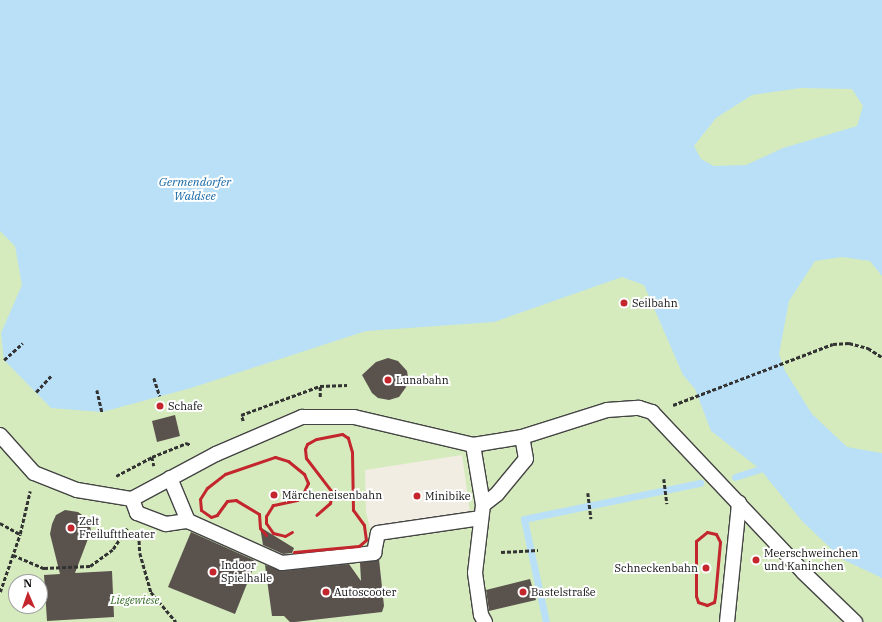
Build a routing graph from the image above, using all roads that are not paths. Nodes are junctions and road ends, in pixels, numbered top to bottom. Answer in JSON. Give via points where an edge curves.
{"nodes":[{"id":1,"x":0,"y":435,"type":"edge"},
{"id":2,"x":522,"y":437,"type":"junction"},
{"id":3,"x":473,"y":445,"type":"junction"},
{"id":4,"x":170,"y":478,"type":"junction"},
{"id":5,"x":132,"y":499,"type":"junction"},
{"id":6,"x":739,"y":503,"type":"junction"},
{"id":7,"x":482,"y":512,"type":"junction"},
{"id":8,"x":188,"y":521,"type":"junction"},
{"id":9,"x":485,"y":622,"type":"edge"},
{"id":10,"x":727,"y":622,"type":"edge"},
{"id":11,"x":855,"y":622,"type":"edge"}],
"edges":[{"from":1,"to":5,"type":"lane","via":[[34,473],[77,490]]},
{"from":2,"to":3,"type":"lane"},
{"from":2,"to":6,"type":"lane","via":[[607,410],[625,407],[652,412]]},
{"from":2,"to":7,"type":"lane","via":[[526,459]]},
{"from":3,"to":4,"type":"lane","via":[[354,417],[302,417],[216,454]]},
{"from":3,"to":7,"type":"lane"},
{"from":4,"to":5,"type":"lane"},
{"from":4,"to":8,"type":"lane"},
{"from":5,"to":8,"type":"lane","via":[[137,513],[166,524]]},
{"from":6,"to":10,"type":"lane"},
{"from":6,"to":11,"type":"lane","via":[[804,574]]},
{"from":7,"to":8,"type":"lane","via":[[378,533],[374,553],[282,563]]},
{"from":7,"to":9,"type":"lane","via":[[475,572],[480,616]]}]}
